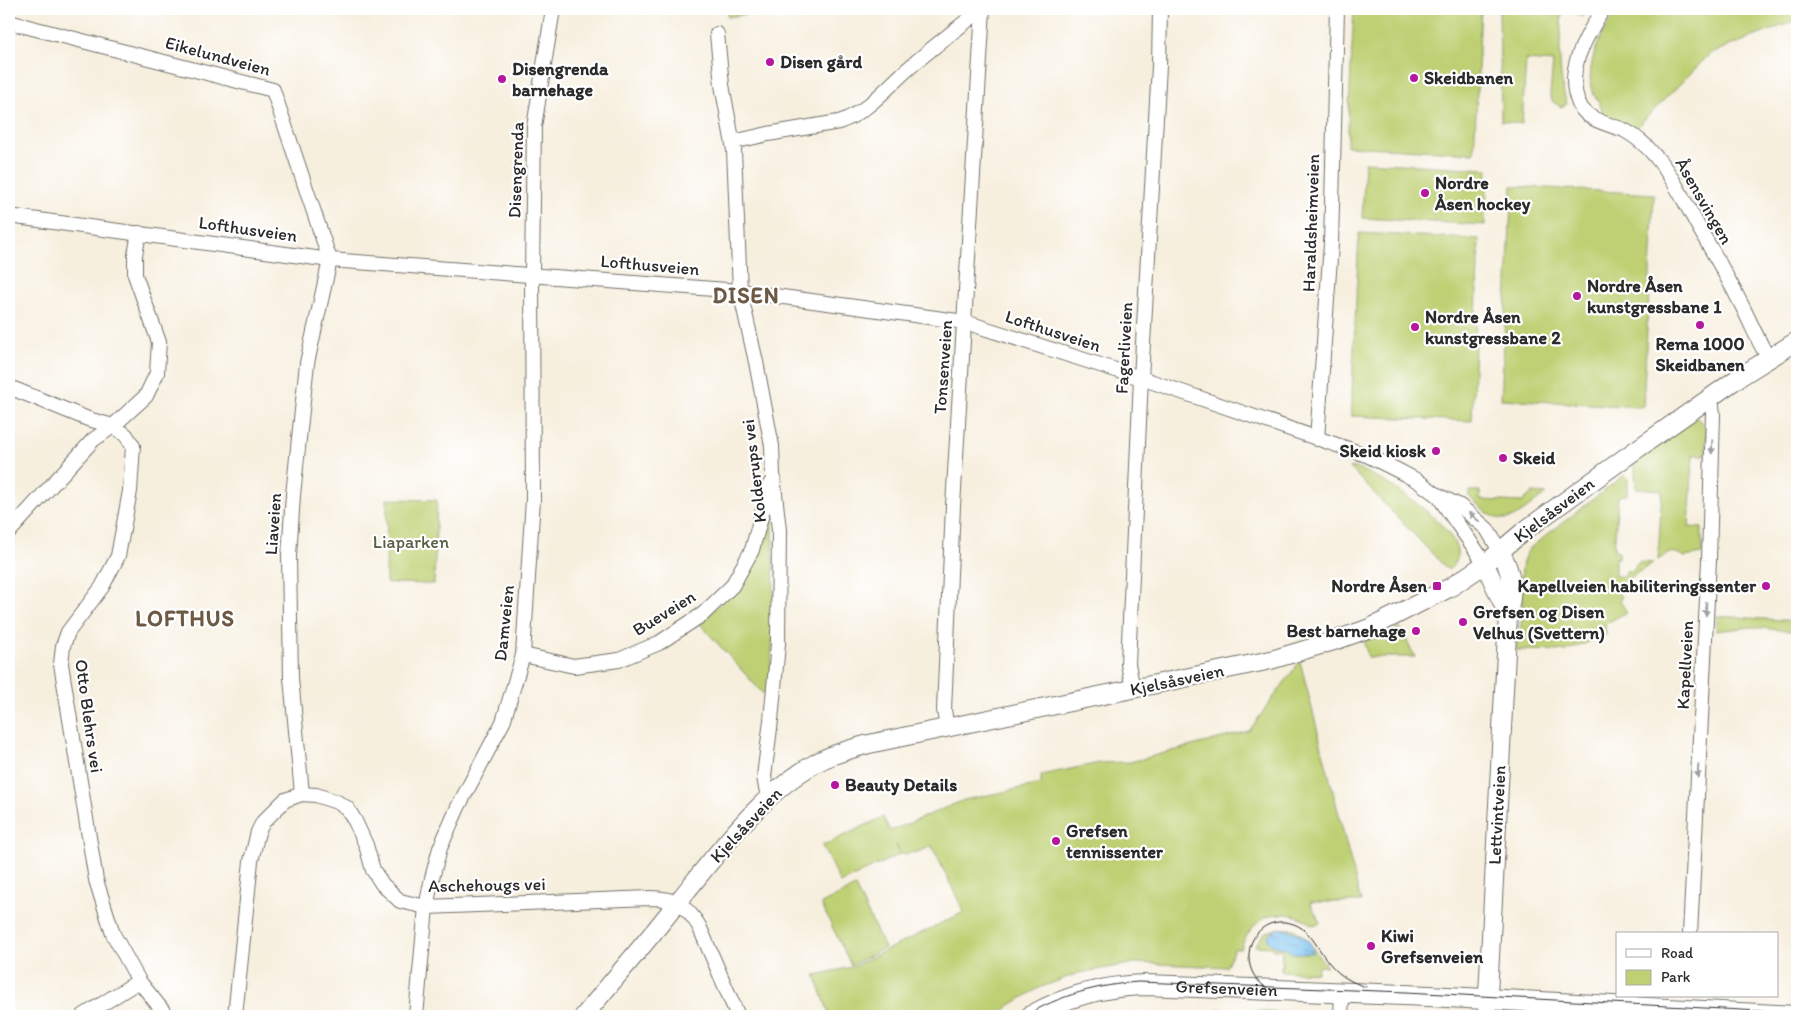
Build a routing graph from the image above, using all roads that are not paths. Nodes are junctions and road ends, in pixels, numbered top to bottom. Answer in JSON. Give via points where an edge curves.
{"nodes":[{"id":1,"x":553,"y":9,"type":"edge"},
{"id":2,"x":982,"y":9,"type":"edge"},
{"id":3,"x":1160,"y":9,"type":"edge"},
{"id":4,"x":1337,"y":9,"type":"edge"},
{"id":5,"x":1603,"y":9,"type":"edge"},
{"id":6,"x":9,"y":22,"type":"edge"},
{"id":7,"x":717,"y":34,"type":"dead end"},
{"id":8,"x":733,"y":142,"type":"junction"},
{"id":9,"x":9,"y":216,"type":"edge"},
{"id":10,"x":139,"y":233,"type":"junction"},
{"id":11,"x":330,"y":260,"type":"junction"},
{"id":12,"x":532,"y":274,"type":"junction"},
{"id":13,"x":740,"y":291,"type":"junction"},
{"id":14,"x":965,"y":322,"type":"junction"},
{"id":15,"x":1797,"y":341,"type":"edge"},
{"id":16,"x":1769,"y":359,"type":"junction"},
{"id":17,"x":1141,"y":378,"type":"junction"},
{"id":18,"x":9,"y":387,"type":"edge"},
{"id":19,"x":1711,"y":398,"type":"junction"},
{"id":20,"x":113,"y":426,"type":"junction"},
{"id":21,"x":1317,"y":439,"type":"junction"},
{"id":22,"x":773,"y":476,"type":"junction"},
{"id":23,"x":1438,"y":495,"type":"junction"},
{"id":24,"x":9,"y":532,"type":"edge"},
{"id":25,"x":1500,"y":551,"type":"junction"},
{"id":26,"x":1485,"y":564,"type":"junction"},
{"id":27,"x":1508,"y":615,"type":"junction"},
{"id":28,"x":523,"y":655,"type":"junction"},
{"id":29,"x":1133,"y":689,"type":"junction"},
{"id":30,"x":947,"y":728,"type":"junction"},
{"id":31,"x":302,"y":794,"type":"junction"},
{"id":32,"x":771,"y":795,"type":"junction"},
{"id":33,"x":678,"y":903,"type":"junction"},
{"id":34,"x":426,"y":907,"type":"junction"},
{"id":35,"x":1690,"y":932,"type":"edge"},
{"id":36,"x":139,"y":981,"type":"junction"},
{"id":37,"x":1342,"y":993,"type":"junction"},
{"id":38,"x":1685,"y":1008,"type":"edge"},
{"id":39,"x":1487,"y":1010,"type":"edge"},
{"id":40,"x":83,"y":1016,"type":"edge"},
{"id":41,"x":167,"y":1016,"type":"edge"},
{"id":42,"x":235,"y":1016,"type":"edge"},
{"id":43,"x":416,"y":1016,"type":"edge"},
{"id":44,"x":584,"y":1016,"type":"edge"},
{"id":45,"x":738,"y":1016,"type":"edge"},
{"id":46,"x":1031,"y":1016,"type":"edge"},
{"id":47,"x":1341,"y":1016,"type":"edge"},
{"id":48,"x":1548,"y":1016,"type":"edge"},
{"id":49,"x":1797,"y":1016,"type":"edge"}],
"edges":[{"from":1,"to":12,"type":"street","name":"Disengrenda","via":[[534,127]]},
{"from":2,"to":8,"type":"street","via":[[849,119]]},
{"from":2,"to":14,"type":"street","name":"Tonsenveien"},
{"from":3,"to":17,"type":"street","name":"Fagerliveien"},
{"from":4,"to":21,"type":"street","name":"Haraldsheimveien","via":[[1331,244]]},
{"from":5,"to":16,"type":"street","name":"Åsensvingen","via":[[1576,58],[1574,85],[1580,106],[1601,122],[1626,131],[1656,156],[1738,297]]},
{"from":6,"to":11,"type":"street","name":"Eikelundveien","via":[[273,90]]},
{"from":7,"to":8,"type":"street","name":"Kolderups vei","via":[[722,85]]},
{"from":8,"to":13,"type":"street","name":"Kolderups vei"},
{"from":9,"to":10,"type":"street","name":"Lofthusveien"},
{"from":10,"to":11,"type":"street","name":"Lofthusveien"},
{"from":10,"to":20,"type":"street","via":[[135,275],[159,342],[157,373],[146,396]]},
{"from":11,"to":12,"type":"street","name":"Lofthusveien"},
{"from":11,"to":31,"type":"street","name":"Liaveien","via":[[306,373],[289,556],[291,678]]},
{"from":12,"to":13,"type":"street","name":"Lofthusveien"},
{"from":12,"to":28,"type":"street","name":"Damveien","via":[[533,499]]},
{"from":13,"to":14,"type":"street","name":"Lofthusveien"},
{"from":13,"to":22,"type":"street","name":"Kolderups vei","via":[[772,446]]},
{"from":14,"to":17,"type":"street","name":"Lofthusveien"},
{"from":14,"to":30,"type":"street","name":"Tonsenveien","via":[[945,701]]},
{"from":15,"to":16,"type":"street","name":"Kjelsåsveien"},
{"from":16,"to":19,"type":"street","name":"Kjelsåsveien"},
{"from":17,"to":21,"type":"street","name":"Lofthusveien"},
{"from":17,"to":29,"type":"street","name":"Fagerliveien","via":[[1128,664]]},
{"from":18,"to":20,"type":"street","via":[[88,420]]},
{"from":19,"to":25,"type":"street","name":"Kjelsåsveien"},
{"from":19,"to":35,"type":"street","name":"Kapellveien","one_way":true,"via":[[1709,560]]},
{"from":20,"to":24,"type":"street","via":[[93,440]]},
{"from":20,"to":36,"type":"street","name":"Otto Blehrs vei","via":[[126,434],[133,446],[130,491],[118,556],[102,587],[68,632],[61,664],[96,880],[113,934]]},
{"from":21,"to":23,"type":"street","name":"Lofthusveien","via":[[1369,456]]},
{"from":22,"to":28,"type":"street","name":"Bueveien","via":[[752,550],[732,586],[703,614],[659,643],[619,660],[574,666]]},
{"from":22,"to":32,"type":"street","name":"Kolderups vei","via":[[780,530],[778,644],[764,777]]},
{"from":25,"to":23,"type":"street","name":"Lofthusveien","one_way":true,"via":[[1487,529],[1475,518]]},
{"from":23,"to":26,"type":"street","name":"Lofthusveien"},
{"from":25,"to":26,"type":"street","name":"Kjelsåsveien"},
{"from":25,"to":27,"type":"street","name":"Lettvintveien","via":[[1512,586]]},
{"from":26,"to":27,"type":"street","name":"Lettvintveien"},
{"from":26,"to":29,"type":"street","name":"Kjelsåsveien","via":[[1421,603],[1339,640],[1271,660]]},
{"from":27,"to":39,"type":"street","name":"Lettvintveien"},
{"from":28,"to":34,"type":"street","name":"Damveien","via":[[503,722],[440,848]]},
{"from":29,"to":30,"type":"street","name":"Kjelsåsveien"},
{"from":30,"to":32,"type":"street","name":"Kjelsåsveien","via":[[837,754],[798,774]]},
{"from":31,"to":34,"type":"street","name":"Aschehougs vei","via":[[316,795],[347,808],[356,821],[373,870],[382,884],[400,901]]},
{"from":31,"to":42,"type":"street","via":[[278,805],[258,832],[250,861]]},
{"from":32,"to":33,"type":"street","name":"Kjelsåsveien"},
{"from":33,"to":34,"type":"street","name":"Aschehougs vei","via":[[655,898]]},
{"from":33,"to":44,"type":"street","name":"Kjelsåsveien"},
{"from":33,"to":45,"type":"street","via":[[699,926]]},
{"from":34,"to":43,"type":"street","name":"Damveien"},
{"from":36,"to":40,"type":"street"},
{"from":36,"to":41,"type":"street","name":"Otto Blehrs vei"},
{"from":37,"to":39,"type":"main road","name":"Grefsenveien","via":[[1429,996],[1454,1011]]},
{"from":37,"to":46,"type":"main road","name":"Grefsenveien","via":[[1128,986],[1075,996]]},
{"from":37,"to":47,"type":"street"},
{"from":38,"to":39,"type":"main road","name":"Grefsenveien"},
{"from":38,"to":49,"type":"main road","name":"Grefsenveien"},
{"from":39,"to":48,"type":"main road","name":"Grefsenveien"}]}
